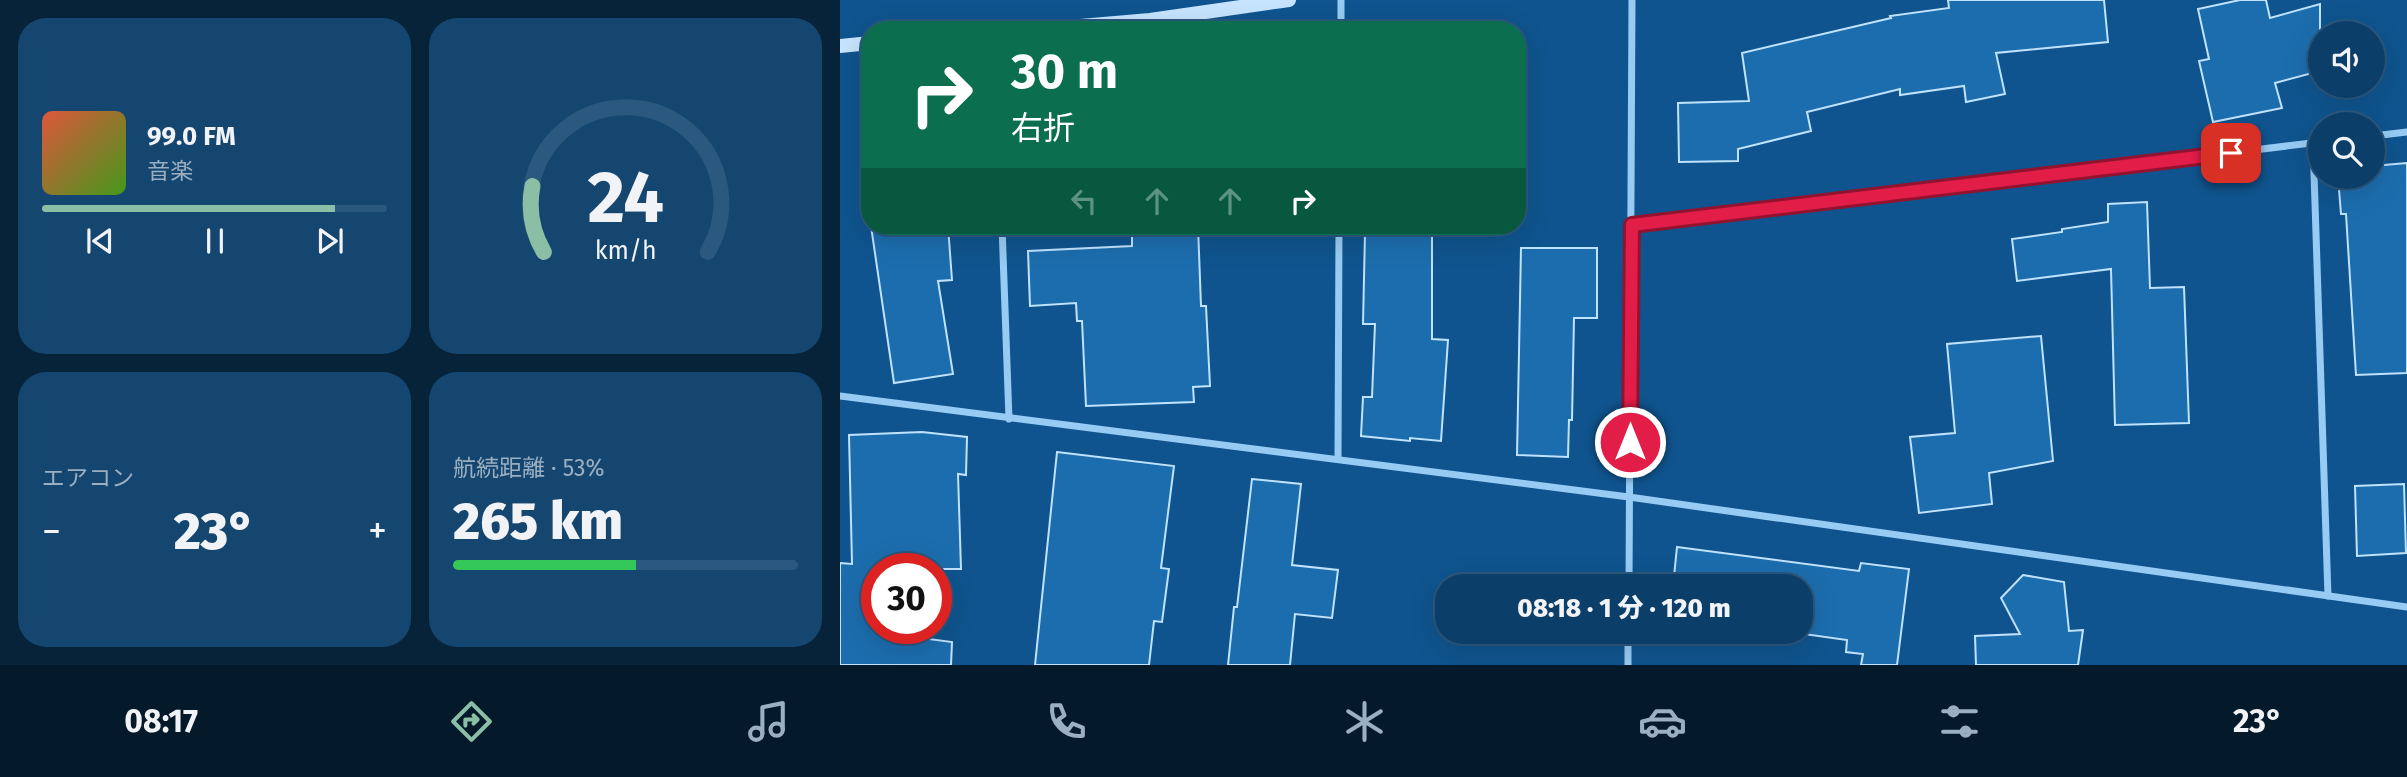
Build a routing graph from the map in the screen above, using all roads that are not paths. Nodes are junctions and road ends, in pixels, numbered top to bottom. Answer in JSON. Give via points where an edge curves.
{"nodes":[{"id":1,"x":1289,"y":0,"type":"edge"},
{"id":2,"x":1341,"y":0,"type":"edge"},
{"id":3,"x":1632,"y":0,"type":"edge"},
{"id":4,"x":1129,"y":21,"type":"edge"},
{"id":5,"x":1341,"y":21,"type":"edge"},
{"id":6,"x":861,"y":44,"type":"edge"},
{"id":7,"x":840,"y":46,"type":"edge"},
{"id":8,"x":2407,"y":132,"type":"edge"},
{"id":9,"x":2385,"y":135,"type":"edge"},
{"id":10,"x":2308,"y":144,"type":"edge"},
{"id":11,"x":2318,"y":189,"type":"edge"},
{"id":12,"x":1632,"y":225,"type":"junction"},
{"id":13,"x":1002,"y":235,"type":"edge"},
{"id":14,"x":1339,"y":235,"type":"edge"},
{"id":15,"x":840,"y":396,"type":"edge"},
{"id":16,"x":1009,"y":419,"type":"junction"},
{"id":17,"x":1338,"y":458,"type":"junction"},
{"id":18,"x":1629,"y":497,"type":"junction"},
{"id":19,"x":1629,"y":574,"type":"edge"},
{"id":20,"x":2328,"y":596,"type":"junction"},
{"id":21,"x":2407,"y":607,"type":"edge"},
{"id":22,"x":1628,"y":644,"type":"edge"},
{"id":23,"x":1628,"y":665,"type":"edge"}],
"edges":[{"from":1,"to":4,"type":"street"},
{"from":2,"to":5,"type":"street"},
{"from":3,"to":12,"type":"street"},
{"from":6,"to":7,"type":"street"},
{"from":8,"to":9,"type":"street"},
{"from":10,"to":12,"type":"street"},
{"from":11,"to":20,"type":"street"},
{"from":12,"to":18,"type":"street"},
{"from":13,"to":16,"type":"street"},
{"from":14,"to":17,"type":"street"},
{"from":15,"to":16,"type":"street"},
{"from":16,"to":17,"type":"street"},
{"from":17,"to":18,"type":"street"},
{"from":18,"to":19,"type":"street"},
{"from":18,"to":20,"type":"street"},
{"from":20,"to":21,"type":"street"},
{"from":22,"to":23,"type":"street"}]}
